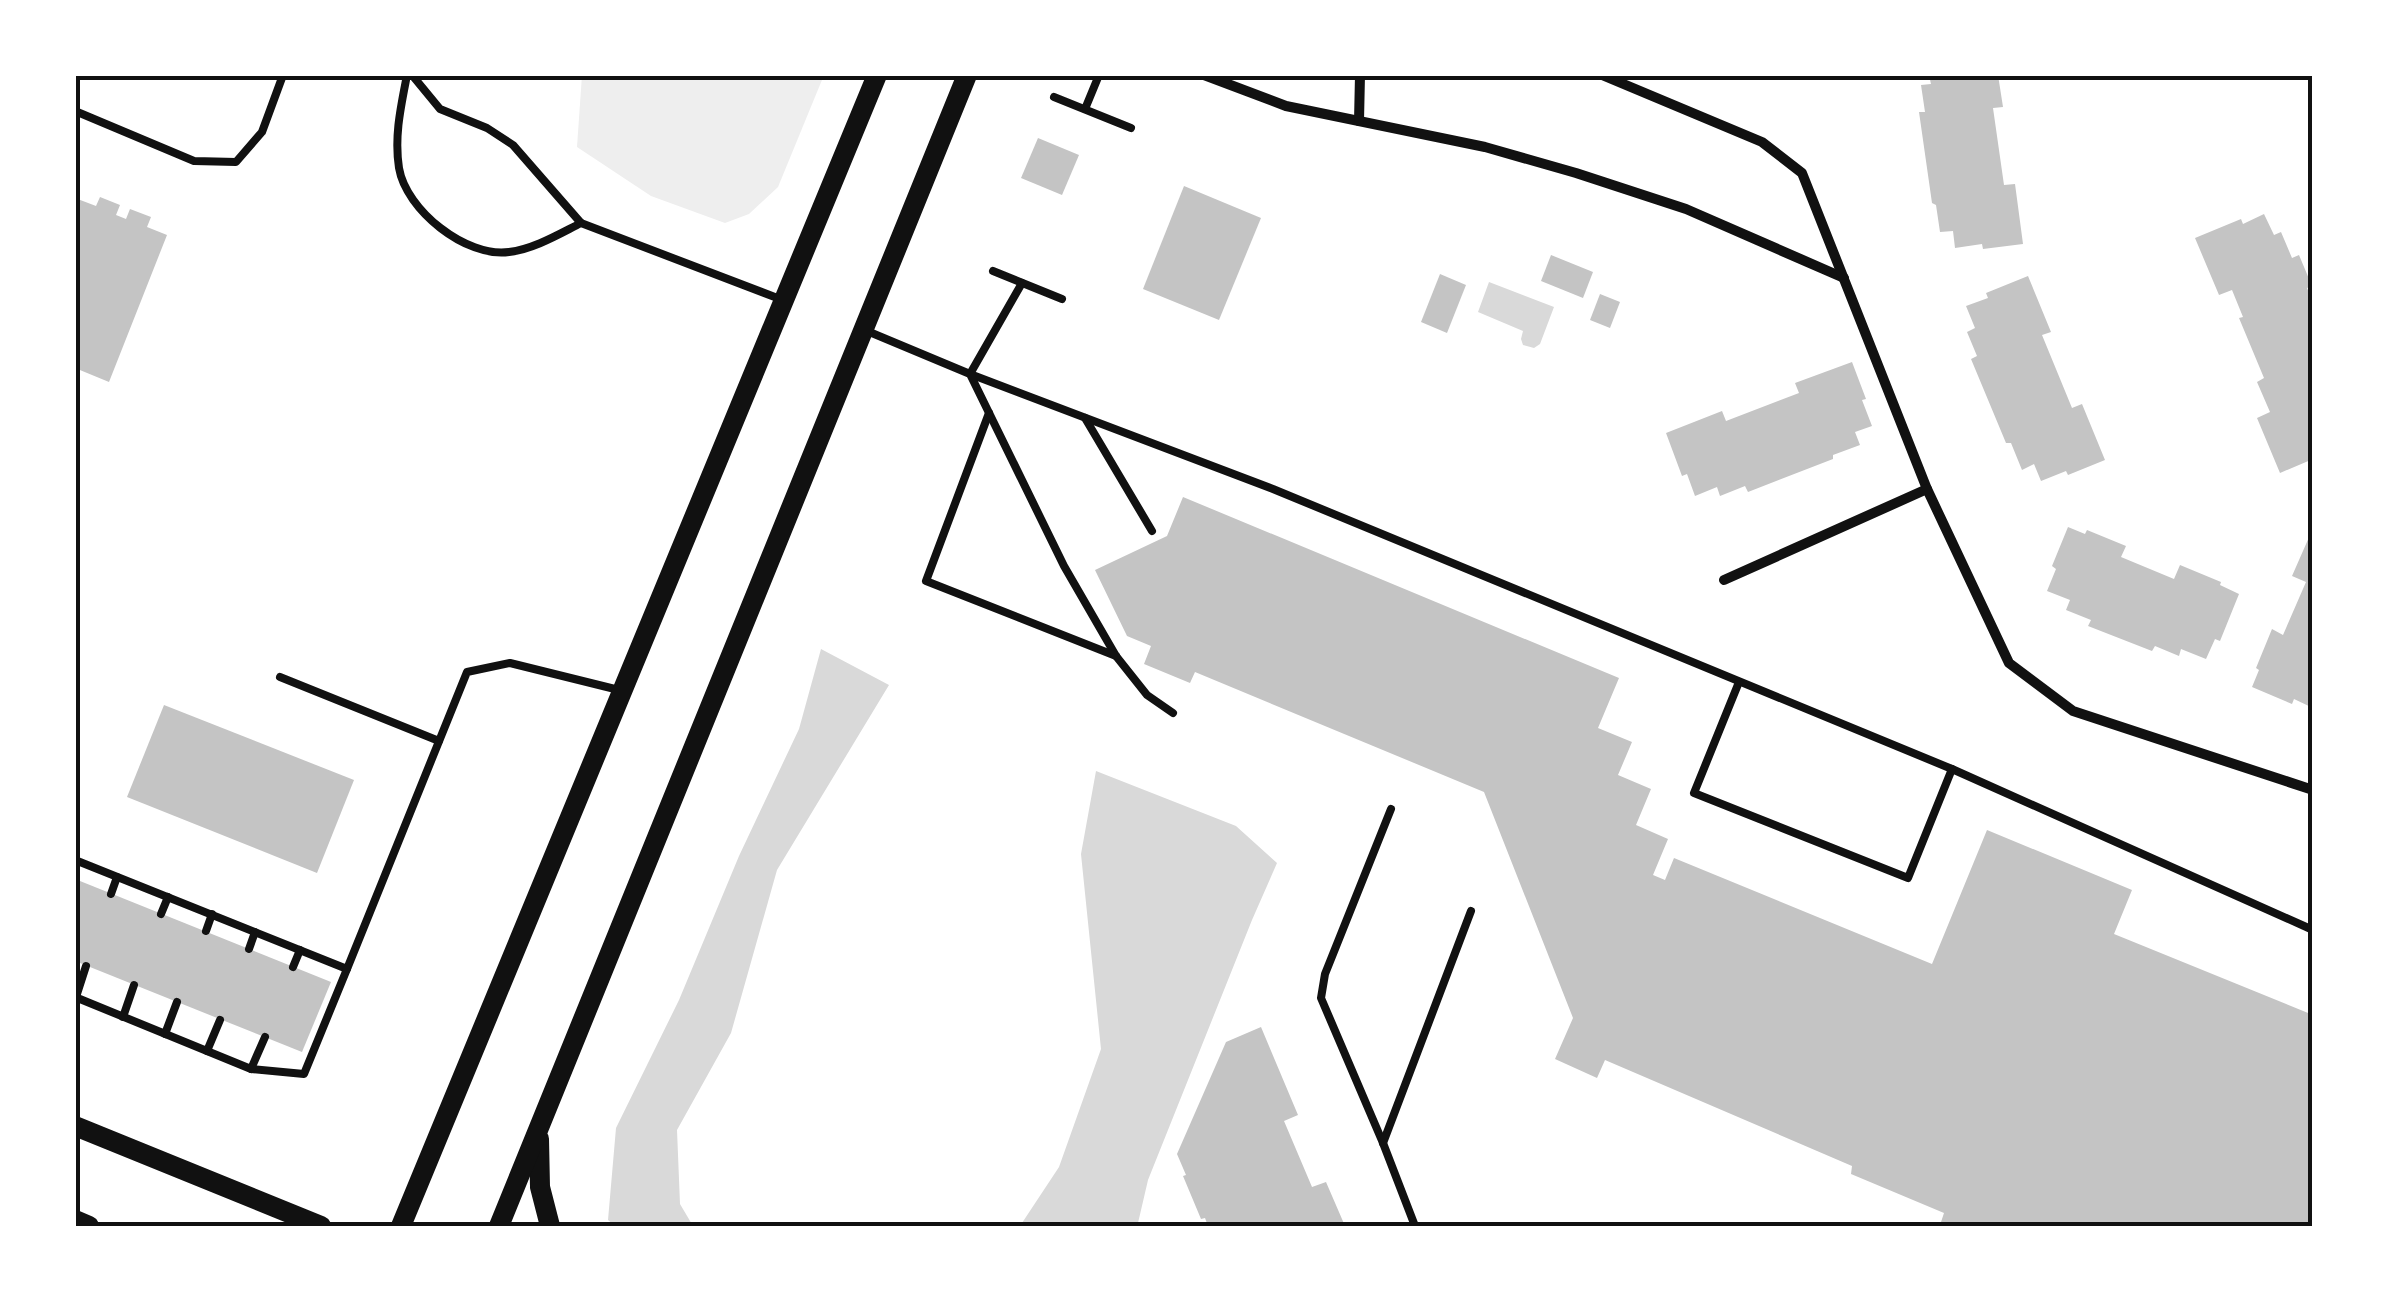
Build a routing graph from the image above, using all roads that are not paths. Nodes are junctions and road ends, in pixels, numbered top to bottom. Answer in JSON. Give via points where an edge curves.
{"nodes":[{"id":1,"x":284,"y":75,"type":"edge"},
{"id":2,"x":409,"y":75,"type":"edge"},
{"id":3,"x":877,"y":75,"type":"edge"},
{"id":4,"x":967,"y":75,"type":"edge"},
{"id":5,"x":1099,"y":75,"type":"edge"},
{"id":6,"x":1204,"y":75,"type":"edge"},
{"id":7,"x":1360,"y":75,"type":"edge"},
{"id":8,"x":1602,"y":75,"type":"edge"},
{"id":9,"x":1054,"y":98,"type":"dead end"},
{"id":10,"x":1085,"y":110,"type":"junction"},
{"id":11,"x":75,"y":111,"type":"edge"},
{"id":12,"x":1359,"y":121,"type":"junction"},
{"id":13,"x":1131,"y":128,"type":"dead end"},
{"id":14,"x":581,"y":224,"type":"junction"},
{"id":15,"x":993,"y":271,"type":"dead end"},
{"id":16,"x":1844,"y":278,"type":"junction"},
{"id":17,"x":1022,"y":282,"type":"junction"},
{"id":18,"x":1062,"y":299,"type":"dead end"},
{"id":19,"x":784,"y":300,"type":"junction"},
{"id":20,"x":863,"y":330,"type":"junction"},
{"id":21,"x":970,"y":374,"type":"junction"},
{"id":22,"x":989,"y":414,"type":"junction"},
{"id":23,"x":1085,"y":418,"type":"junction"},
{"id":24,"x":1927,"y":488,"type":"junction"},
{"id":25,"x":1152,"y":531,"type":"dead end"},
{"id":26,"x":1724,"y":580,"type":"dead end"},
{"id":27,"x":1116,"y":656,"type":"junction"},
{"id":28,"x":280,"y":677,"type":"dead end"},
{"id":29,"x":1739,"y":682,"type":"junction"},
{"id":30,"x":623,"y":692,"type":"junction"},
{"id":31,"x":1173,"y":713,"type":"dead end"},
{"id":32,"x":439,"y":741,"type":"junction"},
{"id":33,"x":1952,"y":769,"type":"junction"},
{"id":34,"x":2313,"y":790,"type":"edge"},
{"id":35,"x":1392,"y":809,"type":"dead end"},
{"id":36,"x":75,"y":860,"type":"edge"},
{"id":37,"x":117,"y":877,"type":"junction"},
{"id":38,"x":112,"y":894,"type":"dead end"},
{"id":39,"x":168,"y":896,"type":"junction"},
{"id":40,"x":1471,"y":911,"type":"dead end"},
{"id":41,"x":162,"y":914,"type":"dead end"},
{"id":42,"x":212,"y":914,"type":"junction"},
{"id":43,"x":2313,"y":930,"type":"edge"},
{"id":44,"x":206,"y":931,"type":"dead end"},
{"id":45,"x":255,"y":932,"type":"junction"},
{"id":46,"x":248,"y":948,"type":"dead end"},
{"id":47,"x":300,"y":950,"type":"junction"},
{"id":48,"x":86,"y":966,"type":"dead end"},
{"id":49,"x":293,"y":966,"type":"dead end"},
{"id":50,"x":347,"y":969,"type":"junction"},
{"id":51,"x":134,"y":985,"type":"dead end"},
{"id":52,"x":75,"y":997,"type":"edge"},
{"id":53,"x":177,"y":1002,"type":"dead end"},
{"id":54,"x":123,"y":1016,"type":"junction"},
{"id":55,"x":220,"y":1020,"type":"dead end"},
{"id":56,"x":165,"y":1034,"type":"junction"},
{"id":57,"x":264,"y":1037,"type":"dead end"},
{"id":58,"x":207,"y":1051,"type":"junction"},
{"id":59,"x":251,"y":1068,"type":"junction"},
{"id":60,"x":75,"y":1126,"type":"edge"},
{"id":61,"x":539,"y":1127,"type":"junction"},
{"id":62,"x":1383,"y":1143,"type":"junction"},
{"id":63,"x":75,"y":1220,"type":"edge"},
{"id":64,"x":89,"y":1226,"type":"edge"},
{"id":65,"x":321,"y":1226,"type":"edge"},
{"id":66,"x":401,"y":1226,"type":"edge"},
{"id":67,"x":498,"y":1226,"type":"edge"},
{"id":68,"x":550,"y":1226,"type":"edge"},
{"id":69,"x":1415,"y":1226,"type":"edge"}],
"edges":[{"from":1,"to":11,"type":"lane","via":[[262,132],[236,162],[194,160]]},
{"from":2,"to":14,"type":"lane","via":[[440,109],[513,146]]},
{"from":2,"to":14,"type":"lane","via":[[396,132],[400,172],[416,204],[443,231],[469,246],[510,252]]},
{"from":3,"to":19,"type":"main road"},
{"from":4,"to":20,"type":"main road"},
{"from":5,"to":10,"type":"lane"},
{"from":6,"to":12,"type":"street","via":[[1286,106]]},
{"from":7,"to":12,"type":"street"},
{"from":8,"to":16,"type":"street","via":[[1762,142],[1802,173]]},
{"from":9,"to":10,"type":"lane"},
{"from":10,"to":13,"type":"lane"},
{"from":12,"to":16,"type":"street","via":[[1485,147],[1613,185]]},
{"from":14,"to":19,"type":"lane"},
{"from":15,"to":17,"type":"lane"},
{"from":16,"to":24,"type":"street"},
{"from":17,"to":18,"type":"lane"},
{"from":17,"to":21,"type":"lane"},
{"from":19,"to":30,"type":"main road"},
{"from":20,"to":21,"type":"lane"},
{"from":20,"to":61,"type":"main road"},
{"from":21,"to":22,"type":"lane"},
{"from":21,"to":23,"type":"lane"},
{"from":22,"to":27,"type":"lane"},
{"from":22,"to":27,"type":"lane","via":[[926,581]]},
{"from":23,"to":25,"type":"lane"},
{"from":23,"to":29,"type":"lane"},
{"from":24,"to":26,"type":"street"},
{"from":24,"to":34,"type":"street","via":[[2009,663],[2073,711]]},
{"from":27,"to":31,"type":"lane","via":[[1147,695]]},
{"from":28,"to":32,"type":"lane"},
{"from":29,"to":33,"type":"lane"},
{"from":29,"to":33,"type":"lane","via":[[1694,792],[1908,878]]},
{"from":30,"to":32,"type":"lane","via":[[510,662],[467,672]]},
{"from":30,"to":66,"type":"main road"},
{"from":32,"to":50,"type":"lane"},
{"from":33,"to":43,"type":"lane"},
{"from":35,"to":62,"type":"lane","via":[[1325,974],[1322,998]]},
{"from":36,"to":37,"type":"lane"},
{"from":37,"to":38,"type":"lane"},
{"from":37,"to":39,"type":"lane"},
{"from":39,"to":41,"type":"lane"},
{"from":39,"to":42,"type":"lane"},
{"from":40,"to":62,"type":"lane"},
{"from":42,"to":44,"type":"lane"},
{"from":42,"to":45,"type":"lane"},
{"from":45,"to":46,"type":"lane"},
{"from":45,"to":47,"type":"lane"},
{"from":47,"to":49,"type":"lane"},
{"from":47,"to":50,"type":"lane"},
{"from":48,"to":52,"type":"lane"},
{"from":50,"to":59,"type":"lane","via":[[304,1074]]},
{"from":51,"to":54,"type":"lane"},
{"from":52,"to":54,"type":"lane"},
{"from":53,"to":56,"type":"lane"},
{"from":54,"to":56,"type":"lane"},
{"from":55,"to":58,"type":"lane"},
{"from":56,"to":58,"type":"lane"},
{"from":57,"to":59,"type":"lane"},
{"from":58,"to":59,"type":"lane"},
{"from":60,"to":65,"type":"main road"},
{"from":61,"to":67,"type":"main road"},
{"from":61,"to":68,"type":"main road","via":[[540,1188]]},
{"from":62,"to":69,"type":"lane"},
{"from":63,"to":64,"type":"main road"}]}
